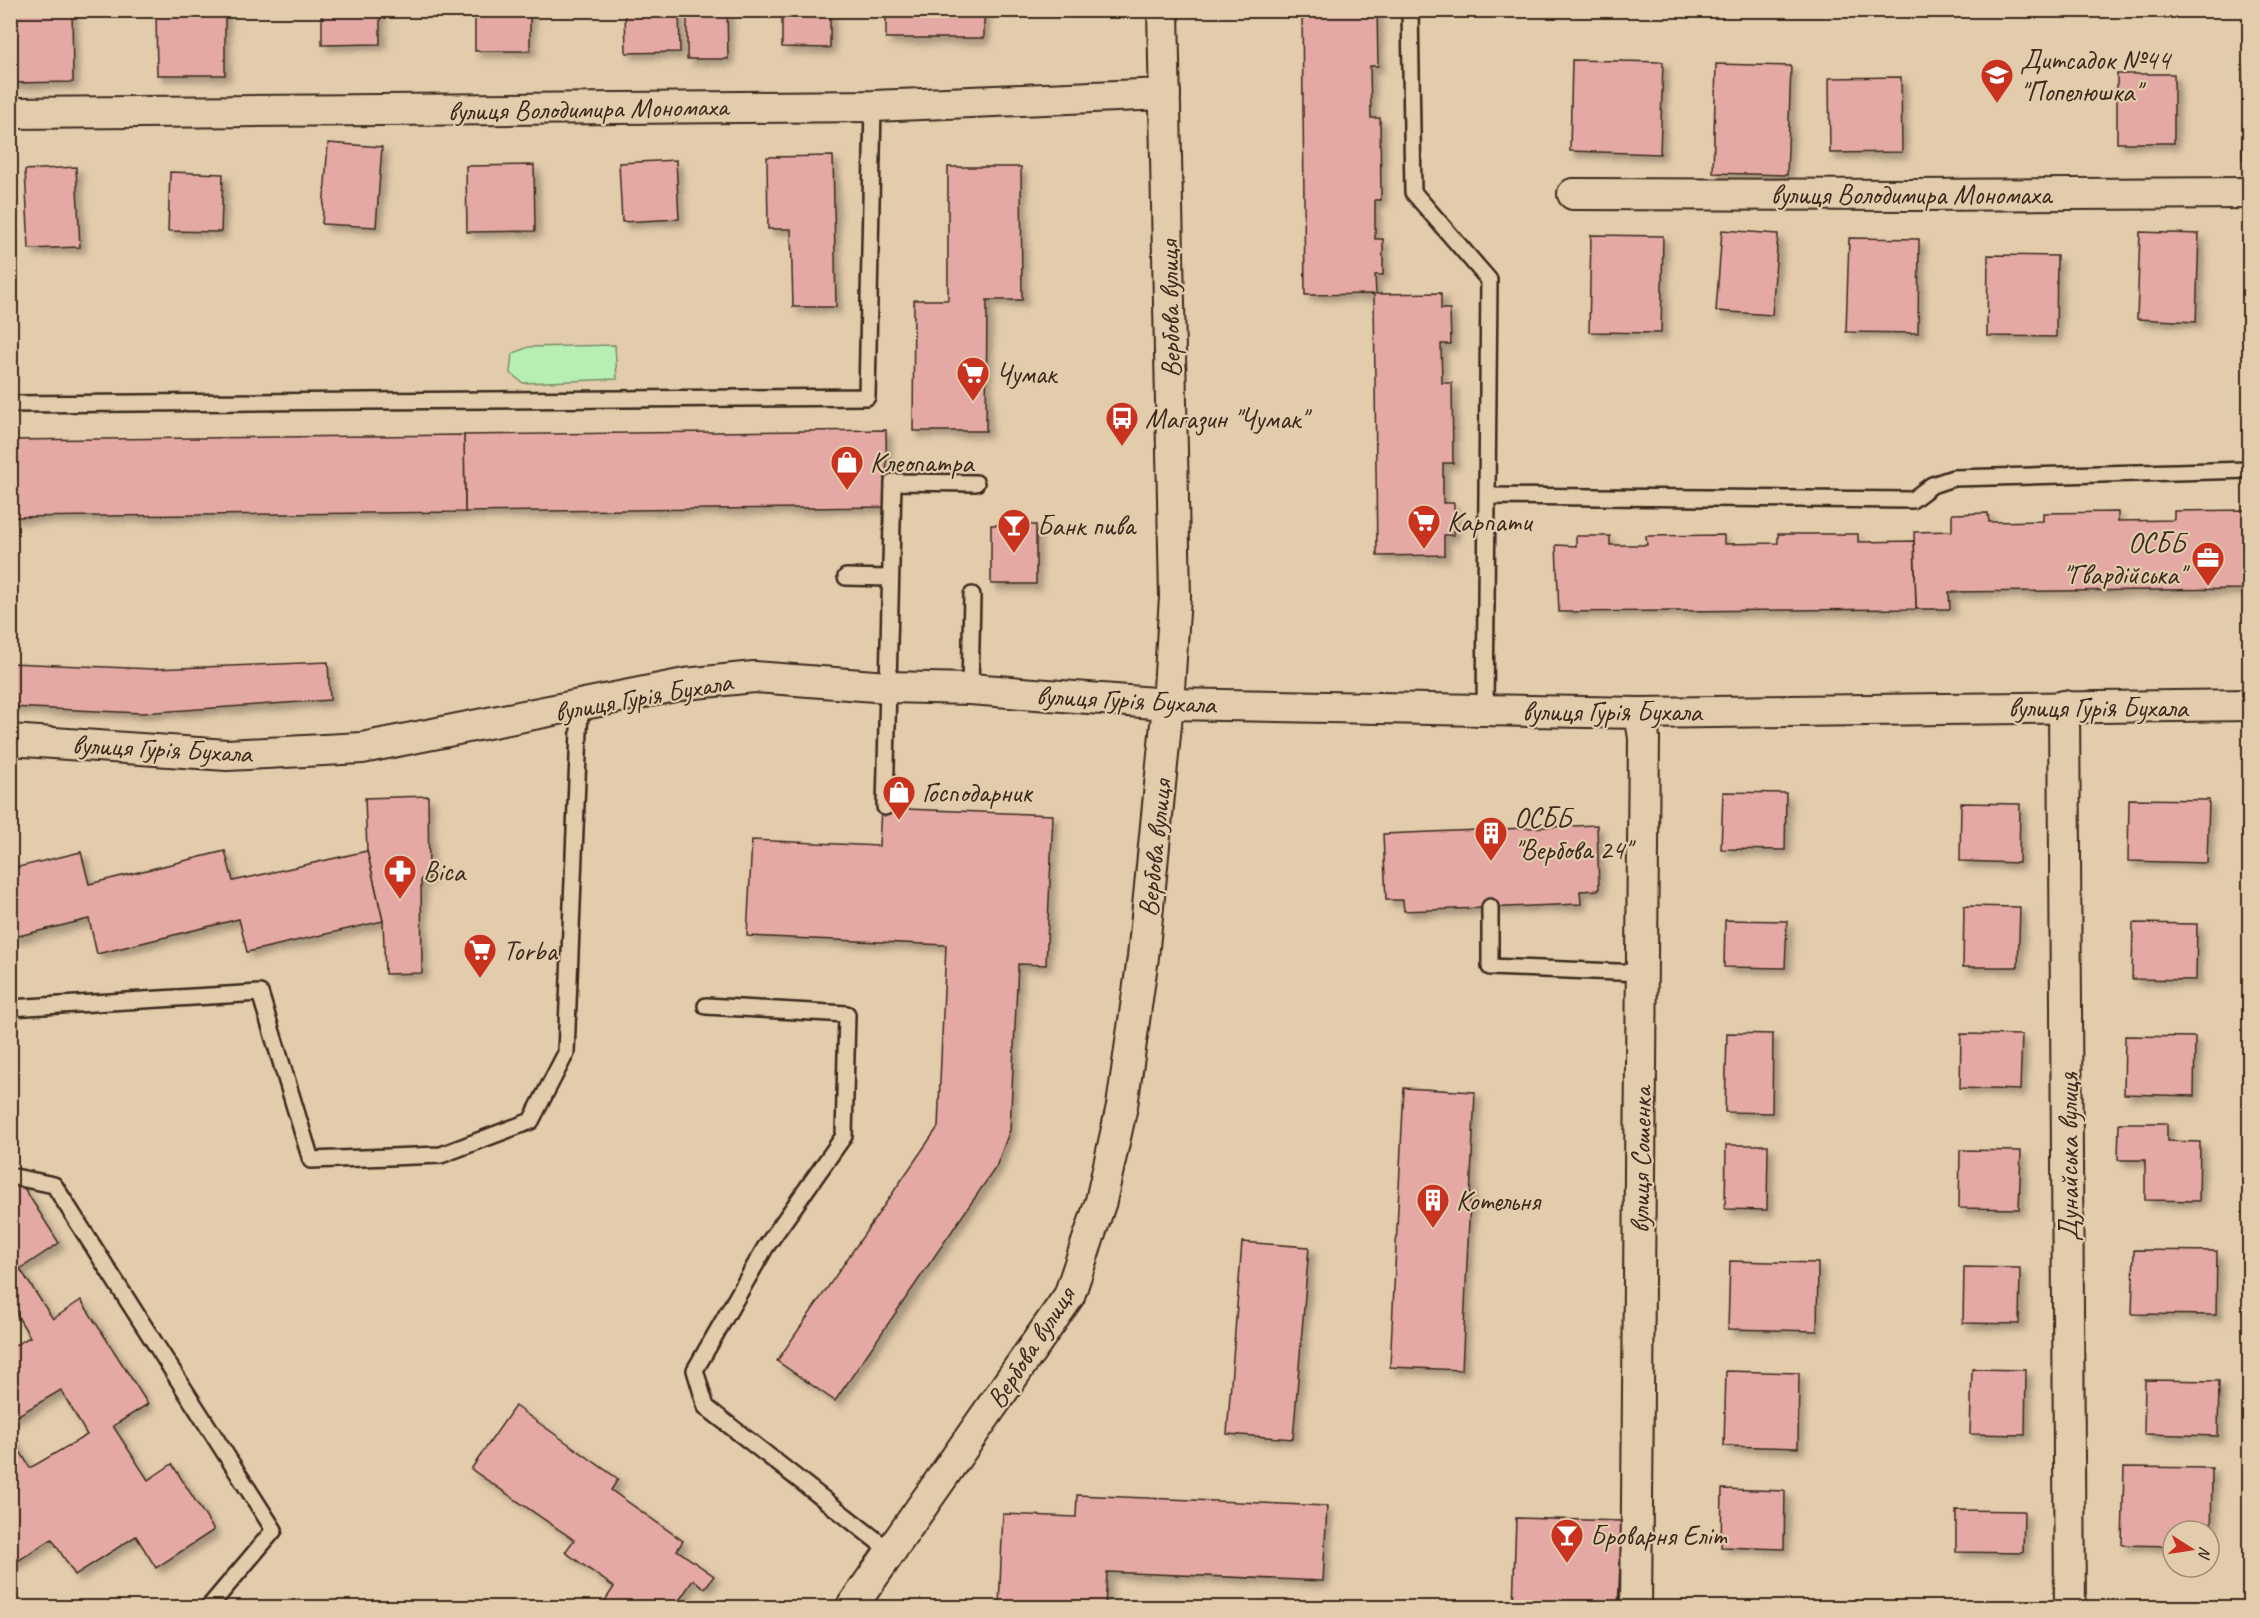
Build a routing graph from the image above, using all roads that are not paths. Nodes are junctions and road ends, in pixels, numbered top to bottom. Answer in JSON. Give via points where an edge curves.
{"nodes":[{"id":1,"x":1163,"y":10,"type":"edge"},
{"id":2,"x":1410,"y":10,"type":"edge"},
{"id":3,"x":1165,"y":94,"type":"junction"},
{"id":4,"x":873,"y":106,"type":"junction"},
{"id":5,"x":10,"y":113,"type":"edge"},
{"id":6,"x":2250,"y":193,"type":"edge"},
{"id":7,"x":1573,"y":194,"type":"dead end"},
{"id":8,"x":10,"y":404,"type":"edge"},
{"id":9,"x":2250,"y":470,"type":"edge"},
{"id":10,"x":976,"y":483,"type":"dead end"},
{"id":11,"x":1489,"y":496,"type":"junction"},
{"id":12,"x":846,"y":577,"type":"dead end"},
{"id":13,"x":890,"y":578,"type":"junction"},
{"id":14,"x":972,"y":595,"type":"dead end"},
{"id":15,"x":888,"y":687,"type":"junction"},
{"id":16,"x":970,"y":689,"type":"junction"},
{"id":17,"x":1168,"y":704,"type":"junction"},
{"id":18,"x":2250,"y":705,"type":"edge"},
{"id":19,"x":580,"y":706,"type":"junction"},
{"id":20,"x":2064,"y":706,"type":"junction"},
{"id":21,"x":1485,"y":710,"type":"junction"},
{"id":22,"x":1640,"y":713,"type":"junction"},
{"id":23,"x":10,"y":740,"type":"edge"},
{"id":24,"x":885,"y":807,"type":"dead end"},
{"id":25,"x":1490,"y":907,"type":"dead end"},
{"id":26,"x":1642,"y":973,"type":"junction"},
{"id":27,"x":706,"y":1006,"type":"dead end"},
{"id":28,"x":10,"y":1008,"type":"edge"},
{"id":29,"x":10,"y":1176,"type":"edge"},
{"id":30,"x":890,"y":1551,"type":"junction"},
{"id":31,"x":208,"y":1608,"type":"edge"},
{"id":32,"x":850,"y":1608,"type":"edge"},
{"id":33,"x":1636,"y":1608,"type":"edge"},
{"id":34,"x":2070,"y":1608,"type":"edge"}],
"edges":[{"from":1,"to":3,"type":"street","name":"Вербова вулиця"},
{"from":2,"to":11,"type":"lane","via":[[1413,192],[1489,280]]},
{"from":3,"to":4,"type":"street","name":"вулиця Володимира Мономаха"},
{"from":3,"to":17,"type":"street","name":"Вербова вулиця","via":[[1175,597]]},
{"from":4,"to":5,"type":"street","name":"вулиця Володимира Мономаха"},
{"from":4,"to":8,"type":"lane","via":[[867,397]]},
{"from":6,"to":7,"type":"street","name":"вулиця Володимира Мономаха"},
{"from":9,"to":11,"type":"lane","via":[[1953,478],[1932,485],[1912,500]]},
{"from":10,"to":13,"type":"lane","via":[[893,482]]},
{"from":11,"to":21,"type":"lane"},
{"from":12,"to":13,"type":"lane"},
{"from":13,"to":15,"type":"lane"},
{"from":14,"to":16,"type":"lane"},
{"from":15,"to":16,"type":"street","name":"вулиця Гурія Бухала"},
{"from":15,"to":19,"type":"street","name":"вулиця Гурія Бухала","via":[[754,677],[685,684]]},
{"from":15,"to":24,"type":"lane"},
{"from":16,"to":17,"type":"street","name":"вулиця Гурія Бухала"},
{"from":17,"to":21,"type":"street","name":"вулиця Гурія Бухала"},
{"from":17,"to":30,"type":"street","name":"Вербова вулиця","via":[[1142,969],[1122,1106],[1101,1201],[1069,1296]]},
{"from":18,"to":20,"type":"street","name":"вулиця Гурія Бухала"},
{"from":19,"to":23,"type":"street","name":"вулиця Гурія Бухала","via":[[362,748],[227,755]]},
{"from":19,"to":28,"type":"lane","via":[[566,1053],[531,1121],[441,1155],[311,1160],[260,993]]},
{"from":20,"to":22,"type":"street","name":"вулиця Гурія Бухала"},
{"from":20,"to":34,"type":"street","name":"Дунайська вулиця"},
{"from":21,"to":22,"type":"street","name":"вулиця Гурія Бухала"},
{"from":22,"to":26,"type":"street","name":"вулиця Сошенка","via":[[1644,738]]},
{"from":25,"to":26,"type":"lane","via":[[1490,967]]},
{"from":26,"to":33,"type":"street","name":"вулиця Сошенка"},
{"from":27,"to":30,"type":"lane","via":[[847,1014],[844,1136],[765,1248],[695,1370],[706,1407]]},
{"from":29,"to":31,"type":"lane","via":[[54,1185],[274,1530]]},
{"from":30,"to":32,"type":"street","name":"Вербова вулиця"}]}
